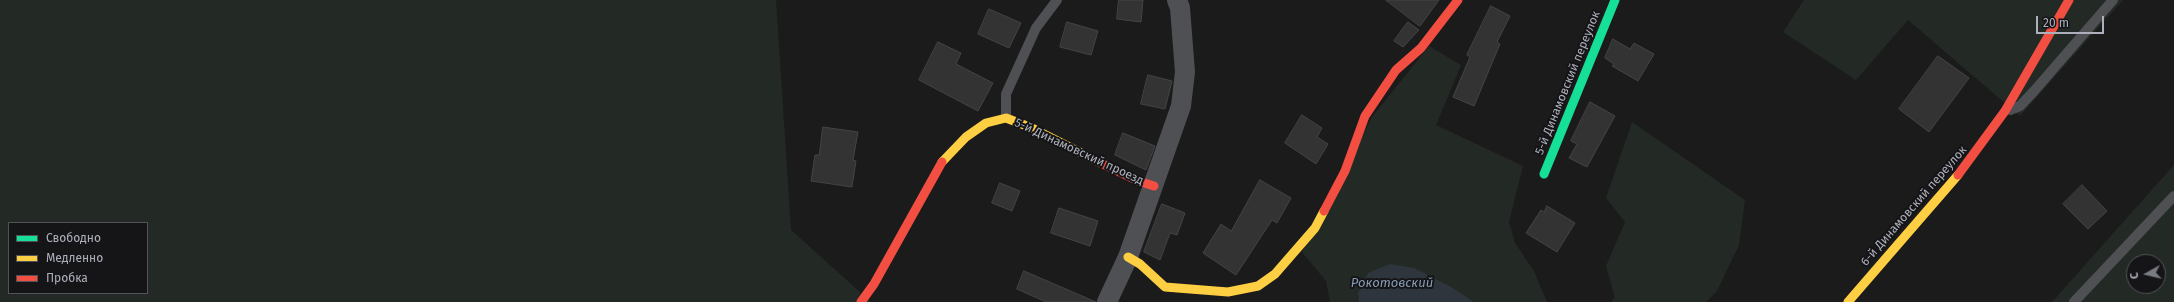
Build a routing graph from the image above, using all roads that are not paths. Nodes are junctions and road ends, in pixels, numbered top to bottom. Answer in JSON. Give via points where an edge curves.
{"nodes":[{"id":1,"x":1057,"y":0,"type":"edge"},
{"id":2,"x":1177,"y":0,"type":"edge"},
{"id":3,"x":1458,"y":0,"type":"edge"},
{"id":4,"x":1615,"y":0,"type":"edge"},
{"id":5,"x":2068,"y":0,"type":"edge"},
{"id":6,"x":2112,"y":0,"type":"edge"},
{"id":7,"x":2005,"y":111,"type":"junction"},
{"id":8,"x":1006,"y":118,"type":"junction"},
{"id":9,"x":1544,"y":174,"type":"dead end"},
{"id":10,"x":1154,"y":186,"type":"junction"},
{"id":11,"x":2174,"y":196,"type":"edge"},
{"id":12,"x":1128,"y":257,"type":"junction"},
{"id":13,"x":861,"y":302,"type":"edge"},
{"id":14,"x":1107,"y":302,"type":"edge"},
{"id":15,"x":1848,"y":302,"type":"edge"},
{"id":16,"x":2074,"y":302,"type":"edge"}],
"edges":[{"from":1,"to":8,"type":"lane","via":[[1036,28],[1006,94]]},
{"from":2,"to":10,"type":"street","name":"5-й Динамовский проезд","via":[[1180,8],[1185,72],[1181,106]]},
{"from":3,"to":12,"type":"street","via":[[1421,48],[1396,70],[1365,116],[1345,171],[1315,228],[1275,274],[1258,286],[1228,292],[1165,287],[1140,264]]},
{"from":4,"to":9,"type":"street","name":"5-й Динамовский переулок"},
{"from":5,"to":7,"type":"street","name":"6-й Динамовский переулок"},
{"from":6,"to":7,"type":"lane","via":[[2020,106]]},
{"from":7,"to":15,"type":"street","name":"6-й Динамовский переулок","via":[[1962,172]]},
{"from":8,"to":10,"type":"street","name":"5-й Динамовский проезд"},
{"from":8,"to":13,"type":"street","name":"5-й Динамовский проезд","via":[[986,123],[966,137],[939,165],[916,211]]},
{"from":10,"to":12,"type":"street","name":"5-й Динамовский проезд"},
{"from":11,"to":16,"type":"lane"},
{"from":12,"to":14,"type":"street","name":"5-й Динамовский проезд"}]}
